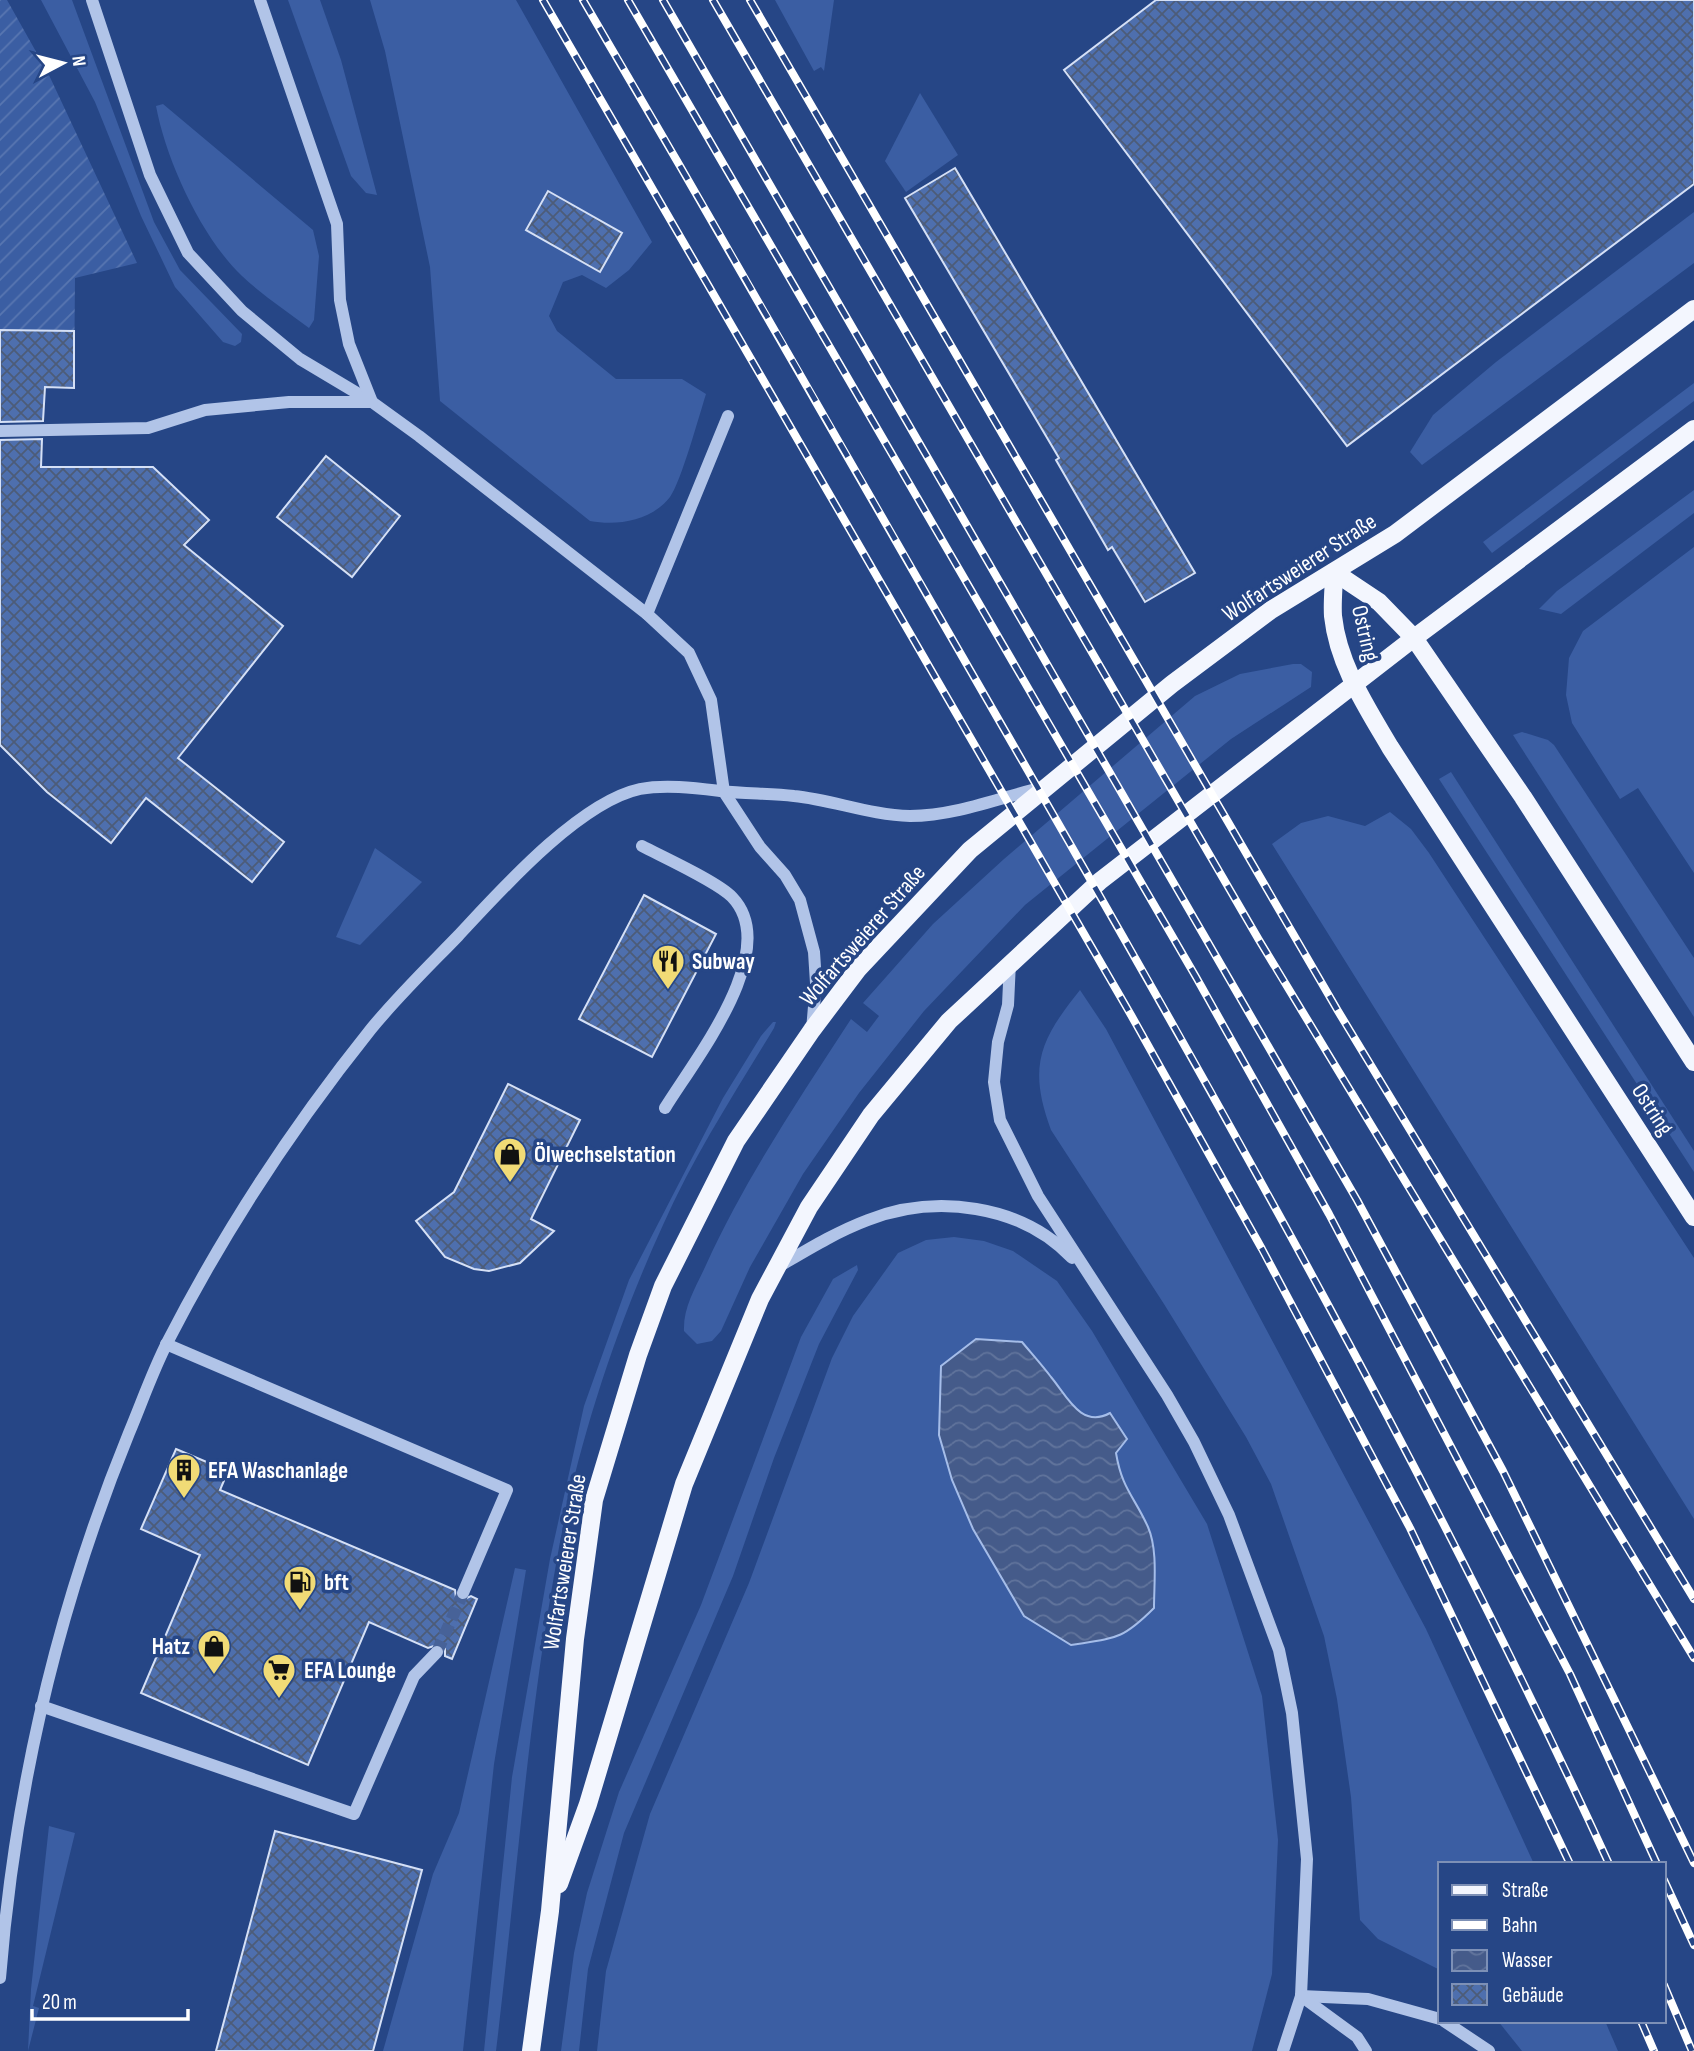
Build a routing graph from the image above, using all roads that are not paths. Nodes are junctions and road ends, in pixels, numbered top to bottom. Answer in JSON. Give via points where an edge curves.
{"nodes":[{"id":1,"x":92,"y":0,"type":"edge"},
{"id":2,"x":260,"y":0,"type":"edge"},
{"id":3,"x":1694,"y":309,"type":"edge"},
{"id":4,"x":372,"y":402,"type":"junction"},
{"id":5,"x":728,"y":416,"type":"dead end"},
{"id":6,"x":1694,"y":429,"type":"edge"},
{"id":7,"x":0,"y":431,"type":"edge"},
{"id":8,"x":1334,"y":572,"type":"junction"},
{"id":9,"x":647,"y":614,"type":"junction"},
{"id":10,"x":1414,"y":638,"type":"junction"},
{"id":11,"x":1354,"y":685,"type":"junction"},
{"id":12,"x":1043,"y":787,"type":"junction"},
{"id":13,"x":724,"y":792,"type":"junction"},
{"id":14,"x":642,"y":846,"type":"dead end"},
{"id":15,"x":1010,"y":962,"type":"junction"},
{"id":16,"x":812,"y":1030,"type":"junction"},
{"id":17,"x":1694,"y":1062,"type":"edge"},
{"id":18,"x":665,"y":1108,"type":"dead end"},
{"id":19,"x":1694,"y":1217,"type":"edge"},
{"id":20,"x":778,"y":1268,"type":"junction"},
{"id":21,"x":1094,"y":1281,"type":"junction"},
{"id":22,"x":166,"y":1344,"type":"junction"},
{"id":23,"x":463,"y":1593,"type":"tunnel mouth"},
{"id":24,"x":437,"y":1652,"type":"tunnel mouth"},
{"id":25,"x":41,"y":1706,"type":"junction"},
{"id":26,"x":550,"y":1911,"type":"junction"},
{"id":27,"x":0,"y":1978,"type":"edge"},
{"id":28,"x":1301,"y":1996,"type":"junction"},
{"id":29,"x":1438,"y":2019,"type":"edge"},
{"id":30,"x":1447,"y":2023,"type":"edge"},
{"id":31,"x":531,"y":2051,"type":"edge"},
{"id":32,"x":1283,"y":2051,"type":"edge"},
{"id":33,"x":1366,"y":2051,"type":"edge"},
{"id":34,"x":1489,"y":2051,"type":"edge"}],
"edges":[{"from":1,"to":4,"type":"street","via":[[150,175],[188,253],[242,312],[300,359]]},
{"from":2,"to":4,"type":"street","via":[[337,224],[340,300],[349,344]]},
{"from":3,"to":8,"type":"main road","name":"Wolfartsweierer Straße","via":[[1434,505]]},
{"from":4,"to":7,"type":"street","via":[[289,402],[205,410],[148,428]]},
{"from":4,"to":9,"type":"street"},
{"from":5,"to":9,"type":"street"},
{"from":6,"to":10,"type":"main road","name":"Wolfartsweierer Straße"},
{"from":8,"to":10,"type":"main road","name":"Ostring","via":[[1379,602]]},
{"from":8,"to":11,"type":"main road","name":"Ostring","via":[[1333,616]]},
{"from":8,"to":12,"type":"main road","name":"Wolfartsweierer Straße","via":[[1249,626]]},
{"from":9,"to":13,"type":"street","via":[[689,653],[712,700]]},
{"from":10,"to":11,"type":"main road","name":"Wolfartsweierer Straße"},
{"from":10,"to":17,"type":"main road","name":"Ostring"},
{"from":11,"to":15,"type":"main road","name":"Wolfartsweierer Straße","via":[[1100,881]]},
{"from":11,"to":19,"type":"main road","name":"Ostring"},
{"from":12,"to":13,"type":"street","via":[[915,816],[795,796]]},
{"from":12,"to":16,"type":"main road","name":"Wolfartsweierer Straße","via":[[919,902]]},
{"from":13,"to":16,"type":"street","via":[[800,900],[814,952]]},
{"from":13,"to":22,"type":"street","via":[[640,789],[598,806],[506,884],[373,1027],[319,1098],[254,1194]]},
{"from":14,"to":18,"type":"street","via":[[730,895],[744,912],[749,932],[739,986]]},
{"from":15,"to":20,"type":"main road","name":"Wolfartsweierer Straße","via":[[949,1021],[871,1115],[808,1207]]},
{"from":15,"to":21,"type":"street","via":[[1008,1005],[994,1082],[1000,1120],[1038,1196]]},
{"from":16,"to":26,"type":"main road","name":"Wolfartsweierer Straße","via":[[736,1140],[663,1286],[598,1487],[575,1639]]},
{"from":20,"to":21,"type":"street","name":"Wolfartsweierer Straße","via":[[871,1219],[900,1211],[975,1209],[1010,1216],[1043,1232]]},
{"from":20,"to":26,"type":"main road","name":"Wolfartsweierer Straße","via":[[760,1299],[684,1484],[588,1804]]},
{"from":21,"to":28,"type":"street","via":[[1194,1442],[1229,1515],[1279,1650],[1295,1740],[1307,1860]]},
{"from":22,"to":23,"type":"street","via":[[507,1490]]},
{"from":22,"to":25,"type":"street","via":[[75,1577]]},
{"from":24,"to":25,"type":"street","via":[[414,1676],[354,1814]]},
{"from":25,"to":27,"type":"street","via":[[8,1881]]},
{"from":26,"to":31,"type":"main road","name":"Wolfartsweierer Straße"},
{"from":28,"to":29,"type":"street","via":[[1368,1999]]},
{"from":28,"to":32,"type":"street"},
{"from":28,"to":33,"type":"street","via":[[1357,2037]]},
{"from":30,"to":34,"type":"street"}]}
